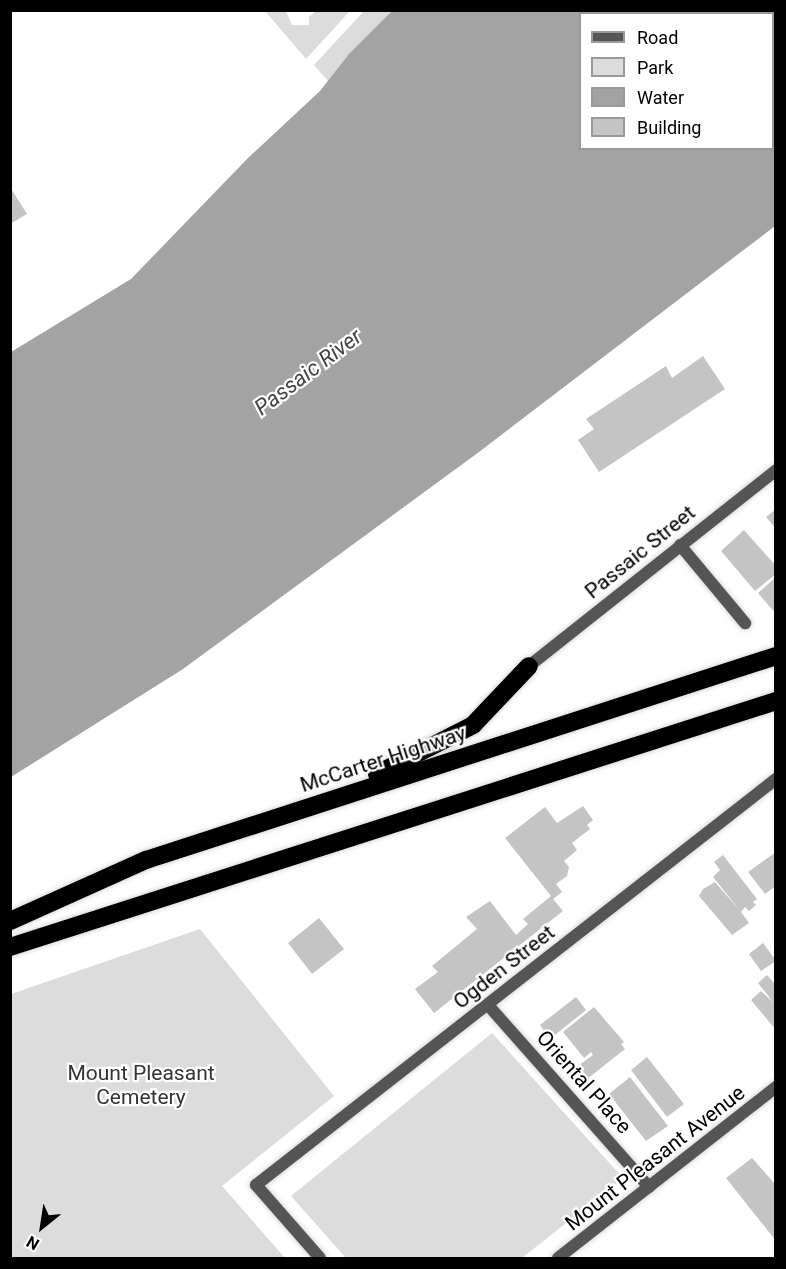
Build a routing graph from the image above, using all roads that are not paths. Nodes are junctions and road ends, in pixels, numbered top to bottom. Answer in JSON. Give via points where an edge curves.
{"nodes":[{"id":1,"x":776,"y":470,"type":"edge"},
{"id":2,"x":680,"y":546,"type":"junction"},
{"id":3,"x":745,"y":623,"type":"dead end"},
{"id":4,"x":776,"y":656,"type":"edge"},
{"id":5,"x":530,"y":666,"type":"joint"},
{"id":6,"x":776,"y":701,"type":"edge"},
{"id":7,"x":776,"y":779,"type":"edge"},
{"id":8,"x":310,"y":805,"type":"junction"},
{"id":9,"x":10,"y":921,"type":"edge"},
{"id":10,"x":10,"y":947,"type":"edge"},
{"id":11,"x":488,"y":1005,"type":"junction"},
{"id":12,"x":776,"y":1087,"type":"edge"},
{"id":13,"x":649,"y":1187,"type":"junction"},
{"id":14,"x":320,"y":1258,"type":"edge"},
{"id":15,"x":558,"y":1258,"type":"edge"}],
"edges":[{"from":1,"to":2,"type":"street","name":"Passaic Street"},
{"from":2,"to":3,"type":"street"},
{"from":2,"to":5,"type":"street","name":"Passaic Street"},
{"from":4,"to":8,"type":"highway","name":"McCarter Highway"},
{"from":5,"to":8,"type":"highway","via":[[493,708],[459,734]]},
{"from":6,"to":10,"type":"highway"},
{"from":7,"to":11,"type":"street","name":"Ogden Street"},
{"from":8,"to":9,"type":"highway","name":"McCarter Highway","via":[[146,860]]},
{"from":11,"to":13,"type":"street","name":"Oriental Place"},
{"from":11,"to":14,"type":"street","name":"Ogden Street","via":[[256,1185]]},
{"from":12,"to":13,"type":"street","name":"Mount Pleasant Avenue"},
{"from":13,"to":15,"type":"street","name":"Mount Pleasant Avenue"}]}
